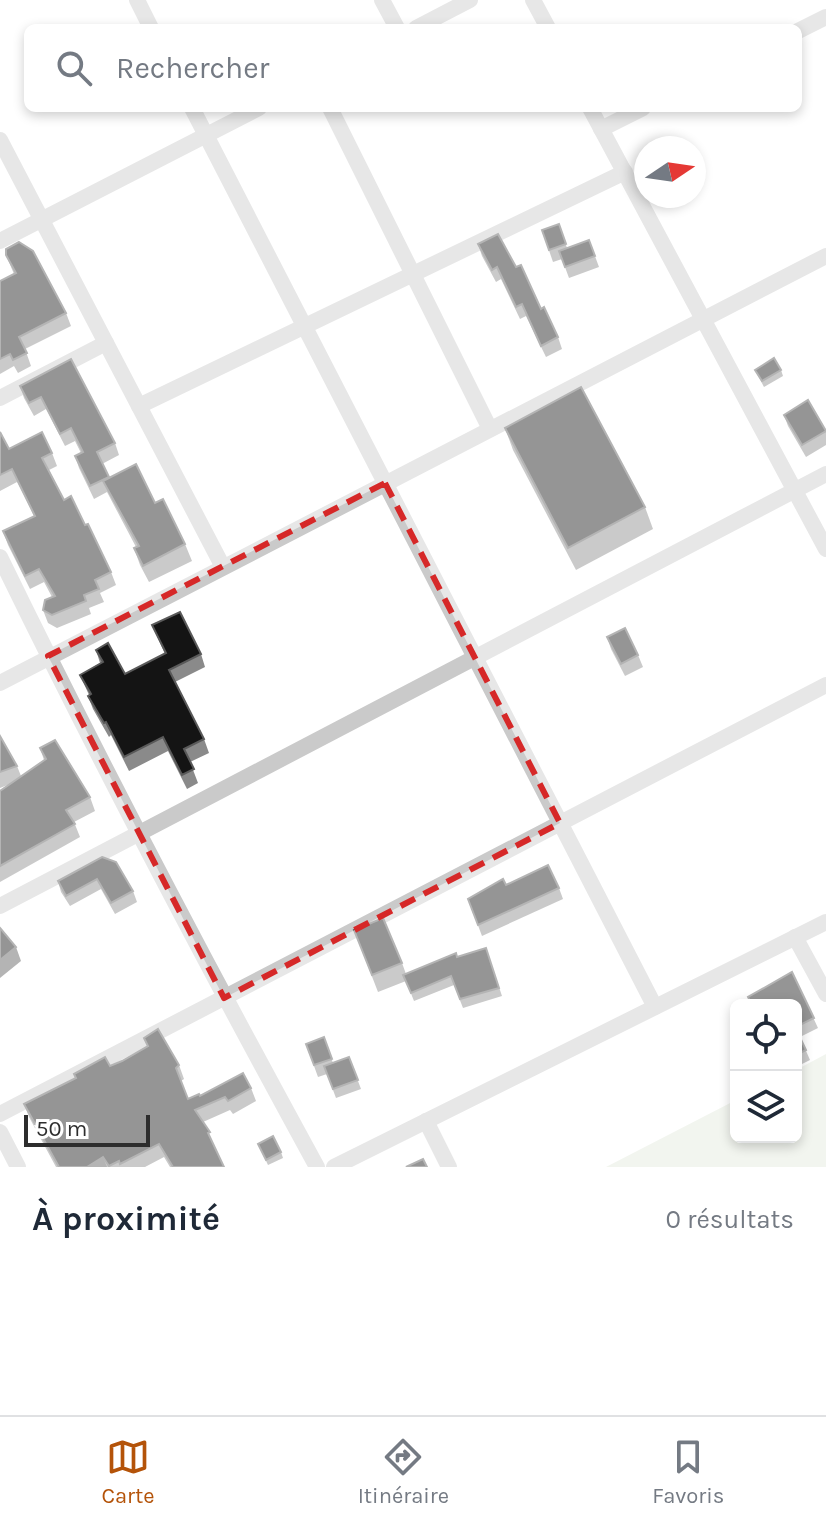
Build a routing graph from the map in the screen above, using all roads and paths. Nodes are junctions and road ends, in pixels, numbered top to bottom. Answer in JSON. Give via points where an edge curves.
{"nodes":[{"id":1,"x":137,"y":0,"type":"edge"},
{"id":2,"x":382,"y":0,"type":"edge"},
{"id":3,"x":470,"y":0,"type":"edge"},
{"id":4,"x":533,"y":0,"type":"edge"},
{"id":5,"x":826,"y":17,"type":"edge"},
{"id":6,"x":149,"y":24,"type":"edge"},
{"id":7,"x":395,"y":24,"type":"edge"},
{"id":8,"x":424,"y":24,"type":"edge"},
{"id":9,"x":546,"y":24,"type":"edge"},
{"id":10,"x":802,"y":29,"type":"edge"},
{"id":11,"x":194,"y":112,"type":"edge"},
{"id":12,"x":251,"y":112,"type":"edge"},
{"id":13,"x":332,"y":112,"type":"edge"},
{"id":14,"x":592,"y":112,"type":"edge"},
{"id":15,"x":635,"y":112,"type":"edge"},
{"id":16,"x":601,"y":129,"type":"junction"},
{"id":17,"x":206,"y":135,"type":"junction"},
{"id":18,"x":0,"y":140,"type":"edge"},
{"id":19,"x":625,"y":172,"type":"junction"},
{"id":20,"x":42,"y":219,"type":"junction"},
{"id":21,"x":0,"y":241,"type":"edge"},
{"id":22,"x":826,"y":256,"type":"edge"},
{"id":23,"x":413,"y":274,"type":"junction"},
{"id":24,"x":703,"y":319,"type":"junction"},
{"id":25,"x":305,"y":326,"type":"junction"},
{"id":26,"x":106,"y":343,"type":"junction"},
{"id":27,"x":0,"y":398,"type":"edge"},
{"id":28,"x":139,"y":406,"type":"junction"},
{"id":29,"x":490,"y":429,"type":"junction"},
{"id":30,"x":826,"y":474,"type":"edge"},
{"id":31,"x":385,"y":483,"type":"junction"},
{"id":32,"x":795,"y":490,"type":"junction"},
{"id":33,"x":826,"y":549,"type":"edge"},
{"id":34,"x":0,"y":557,"type":"edge"},
{"id":35,"x":223,"y":567,"type":"junction"},
{"id":36,"x":48,"y":656,"type":"junction"},
{"id":37,"x":475,"y":657,"type":"junction"},
{"id":38,"x":0,"y":683,"type":"edge"},
{"id":39,"x":826,"y":685,"type":"edge"},
{"id":40,"x":560,"y":823,"type":"junction"},
{"id":41,"x":139,"y":833,"type":"junction"},
{"id":42,"x":0,"y":906,"type":"edge"},
{"id":43,"x":826,"y":922,"type":"edge"},
{"id":44,"x":795,"y":937,"type":"junction"},
{"id":45,"x":826,"y":994,"type":"edge"},
{"id":46,"x":224,"y":998,"type":"junction"},
{"id":47,"x":655,"y":1007,"type":"junction"},
{"id":48,"x":0,"y":1114,"type":"edge"},
{"id":49,"x":426,"y":1121,"type":"junction"},
{"id":50,"x":0,"y":1132,"type":"edge"},
{"id":51,"x":18,"y":1167,"type":"edge"},
{"id":52,"x":317,"y":1167,"type":"edge"},
{"id":53,"x":334,"y":1167,"type":"edge"},
{"id":54,"x":449,"y":1167,"type":"edge"}],
"edges":[{"from":1,"to":6,"type":"street"},
{"from":2,"to":7,"type":"street"},
{"from":3,"to":8,"type":"street"},
{"from":4,"to":9,"type":"street"},
{"from":5,"to":10,"type":"street"},
{"from":11,"to":17,"type":"street"},
{"from":12,"to":17,"type":"street"},
{"from":13,"to":23,"type":"street"},
{"from":14,"to":16,"type":"street"},
{"from":15,"to":16,"type":"street"},
{"from":16,"to":19,"type":"street"},
{"from":17,"to":20,"type":"street"},
{"from":17,"to":25,"type":"street"},
{"from":18,"to":20,"type":"street"},
{"from":19,"to":23,"type":"street"},
{"from":19,"to":24,"type":"street"},
{"from":20,"to":21,"type":"street"},
{"from":20,"to":26,"type":"street"},
{"from":22,"to":24,"type":"street"},
{"from":23,"to":25,"type":"street"},
{"from":23,"to":29,"type":"street"},
{"from":24,"to":29,"type":"street"},
{"from":24,"to":32,"type":"street"},
{"from":25,"to":28,"type":"street"},
{"from":25,"to":31,"type":"street"},
{"from":26,"to":27,"type":"street"},
{"from":26,"to":28,"type":"street"},
{"from":28,"to":35,"type":"street"},
{"from":29,"to":31,"type":"street"},
{"from":30,"to":32,"type":"street"},
{"from":31,"to":35,"type":"street"},
{"from":31,"to":37,"type":"street"},
{"from":32,"to":33,"type":"street"},
{"from":32,"to":37,"type":"street"},
{"from":34,"to":36,"type":"street"},
{"from":35,"to":36,"type":"street"},
{"from":36,"to":38,"type":"street"},
{"from":36,"to":41,"type":"street"},
{"from":37,"to":40,"type":"street"},
{"from":37,"to":41,"type":"street"},
{"from":39,"to":40,"type":"street"},
{"from":40,"to":46,"type":"street"},
{"from":40,"to":47,"type":"street"},
{"from":41,"to":42,"type":"street"},
{"from":41,"to":46,"type":"street"},
{"from":43,"to":44,"type":"street"},
{"from":44,"to":45,"type":"street"},
{"from":44,"to":47,"type":"street"},
{"from":46,"to":48,"type":"street"},
{"from":46,"to":52,"type":"street"},
{"from":47,"to":49,"type":"street"},
{"from":49,"to":53,"type":"street"},
{"from":49,"to":54,"type":"street"},
{"from":50,"to":51,"type":"street"}]}
